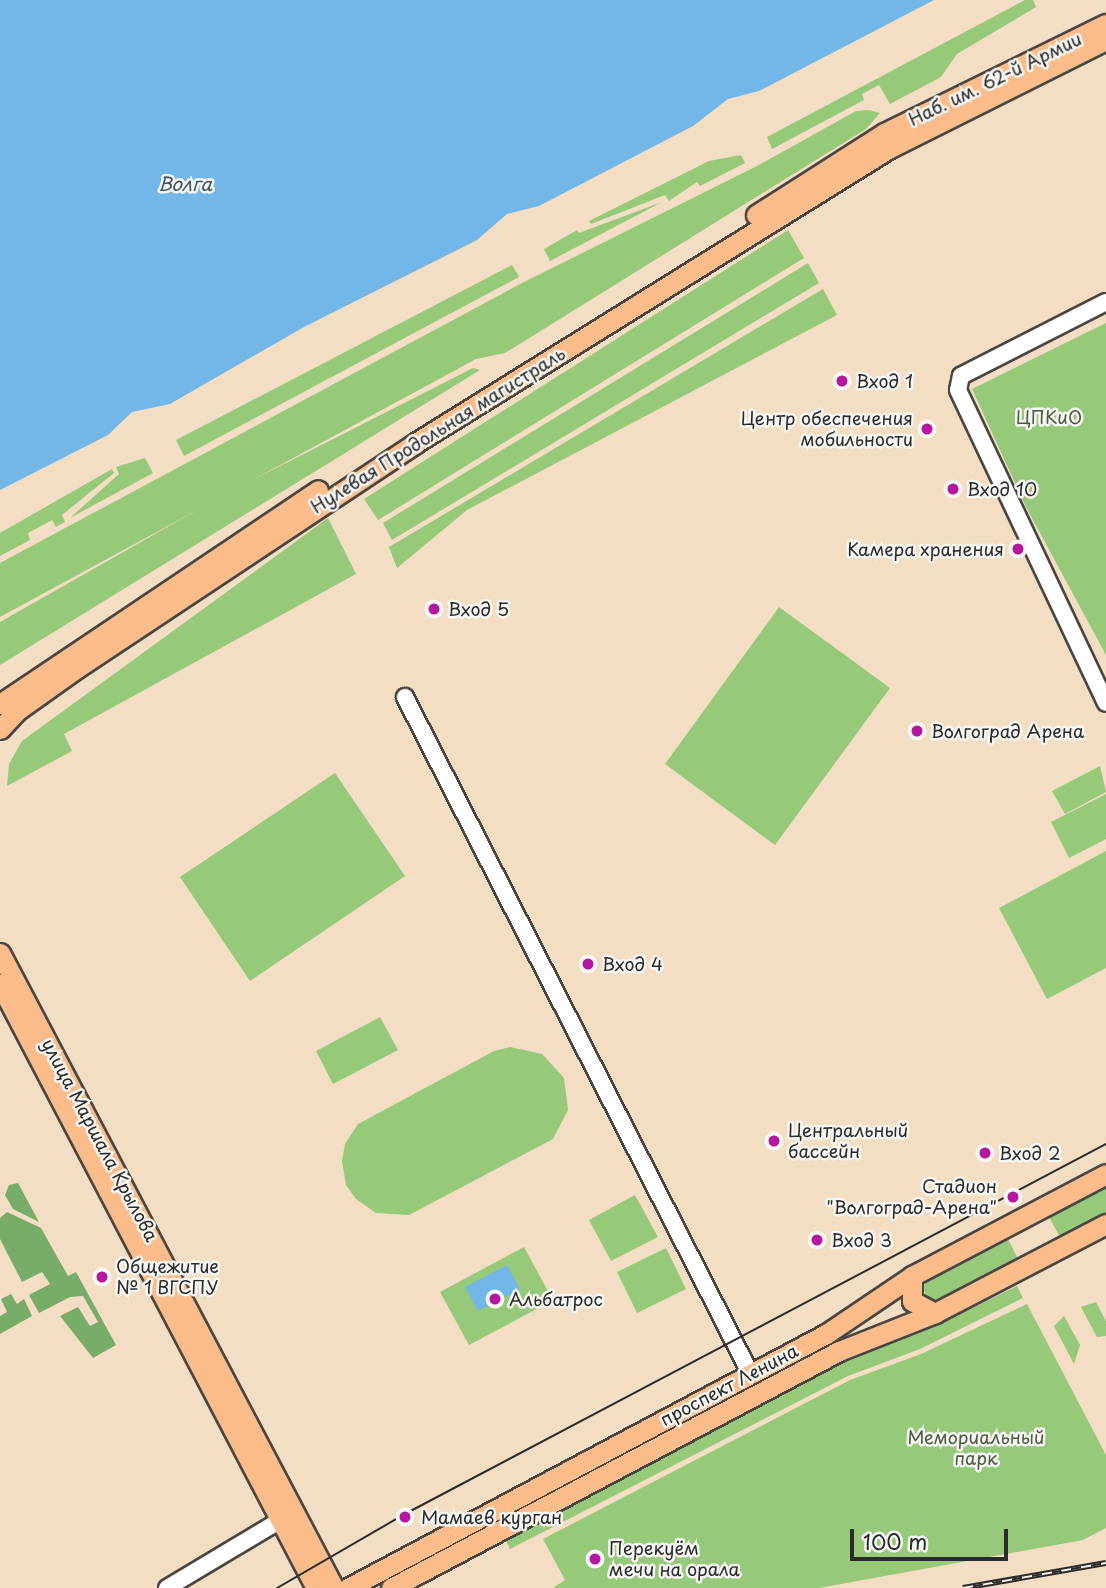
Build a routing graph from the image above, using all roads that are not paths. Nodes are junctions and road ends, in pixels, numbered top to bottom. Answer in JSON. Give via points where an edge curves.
{"nodes":[{"id":1,"x":1106,"y":24,"type":"edge"},
{"id":2,"x":1106,"y":40,"type":"edge"},
{"id":3,"x":886,"y":141,"type":"junction"},
{"id":4,"x":1106,"y":302,"type":"edge"},
{"id":5,"x":405,"y":697,"type":"dead end"},
{"id":6,"x":1106,"y":703,"type":"edge"},
{"id":7,"x":0,"y":704,"type":"edge"},
{"id":8,"x":0,"y":729,"type":"edge"},
{"id":9,"x":0,"y":953,"type":"edge"},
{"id":10,"x":0,"y":984,"type":"edge"},
{"id":11,"x":47,"y":1056,"type":"junction"},
{"id":12,"x":1106,"y":1174,"type":"edge"},
{"id":13,"x":1106,"y":1224,"type":"edge"},
{"id":14,"x":912,"y":1276,"type":"junction"},
{"id":15,"x":935,"y":1313,"type":"junction"},
{"id":16,"x":750,"y":1373,"type":"junction"},
{"id":17,"x":289,"y":1515,"type":"junction"},
{"id":18,"x":167,"y":1588,"type":"edge"},
{"id":19,"x":316,"y":1588,"type":"edge"},
{"id":20,"x":334,"y":1588,"type":"edge"},
{"id":21,"x":348,"y":1588,"type":"edge"},
{"id":22,"x":391,"y":1588,"type":"edge"}],
"edges":[{"from":1,"to":3,"type":"main road","name":"Наб. им. 62-й Армии"},
{"from":2,"to":3,"type":"main road","name":"Наб. им. 62-й Армии"},
{"from":3,"to":7,"type":"main road","name":"Нулевая Продольная магистраль","via":[[264,524]]},
{"from":3,"to":8,"type":"main road","name":"Нулевая Продольная магистраль","via":[[276,533],[77,668]]},
{"from":4,"to":6,"type":"street","via":[[961,376],[958,390]]},
{"from":5,"to":16,"type":"street"},
{"from":9,"to":11,"type":"main road","name":"улица Маршала Крылова"},
{"from":10,"to":11,"type":"main road","name":"улица Маршала Крылова"},
{"from":11,"to":17,"type":"main road","name":"улица Маршала Крылова"},
{"from":12,"to":14,"type":"main road","name":"проспект Ленина"},
{"from":13,"to":15,"type":"main road","name":"проспект Ленина"},
{"from":14,"to":15,"type":"main road","via":[[912,1301]]},
{"from":14,"to":16,"type":"main road","name":"проспект Ленина","via":[[826,1334]]},
{"from":15,"to":22,"type":"main road","name":"проспект Ленина","via":[[839,1351]]},
{"from":16,"to":21,"type":"main road","name":"проспект Ленина"},
{"from":17,"to":18,"type":"street"},
{"from":17,"to":19,"type":"main road","name":"улица Маршала Крылова"},
{"from":17,"to":20,"type":"main road","name":"улица Маршала Крылова"}]}
